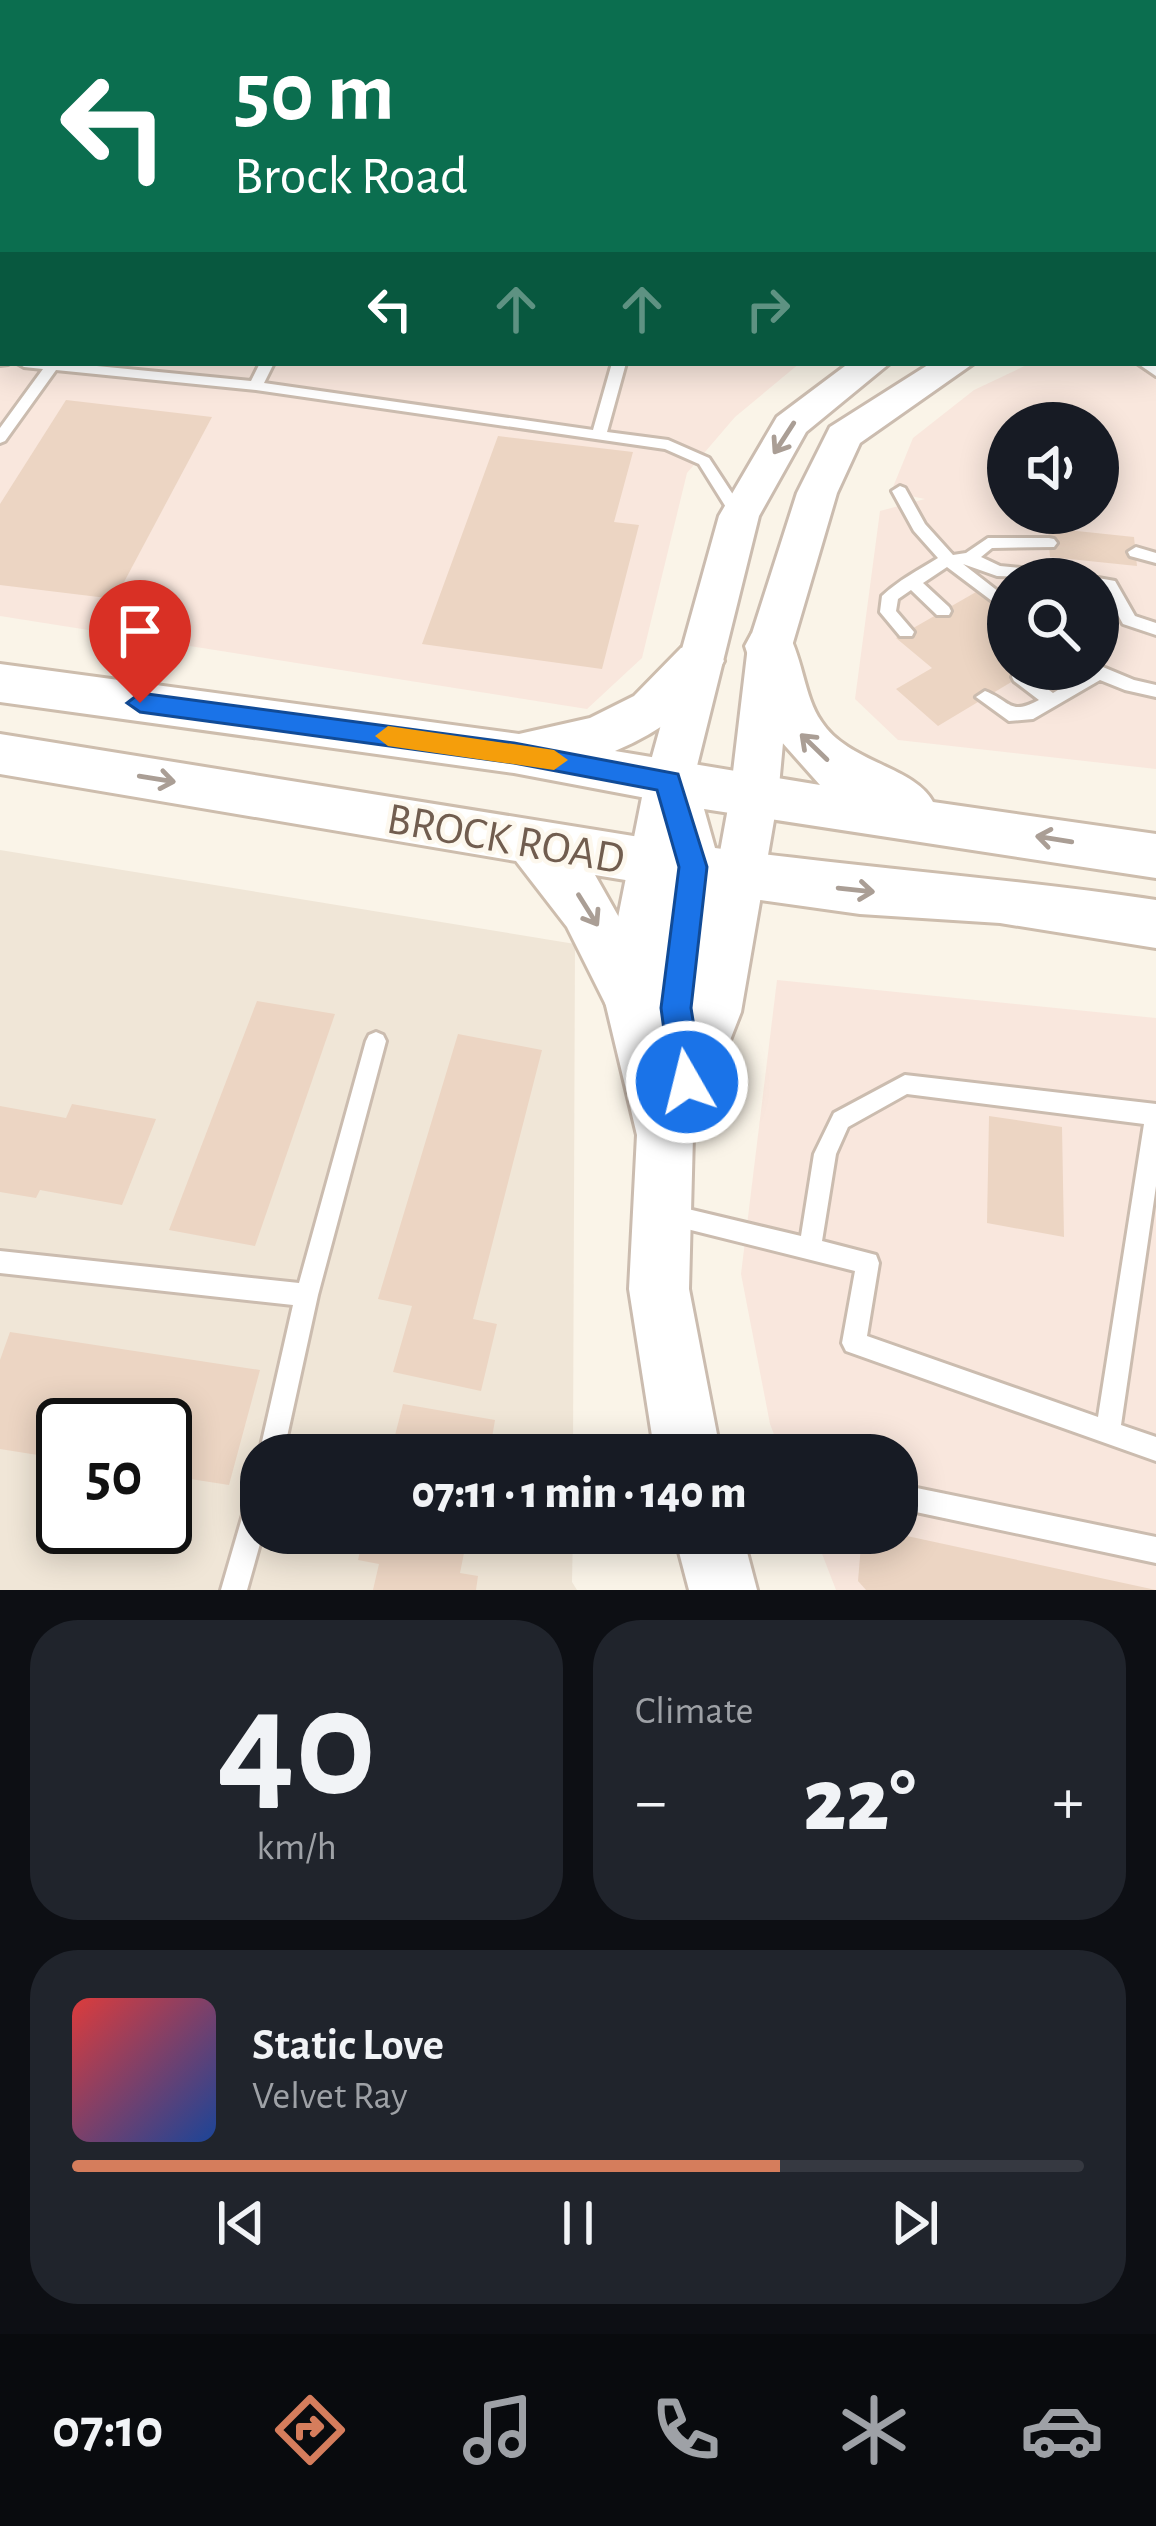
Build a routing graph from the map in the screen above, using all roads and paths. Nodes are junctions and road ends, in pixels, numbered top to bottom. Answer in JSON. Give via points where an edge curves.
{"nodes":[{"id":1,"x":52,"y":366,"type":"edge"},
{"id":2,"x":71,"y":366,"type":"edge"},
{"id":3,"x":266,"y":366,"type":"edge"},
{"id":4,"x":619,"y":366,"type":"edge"},
{"id":5,"x":868,"y":366,"type":"edge"},
{"id":6,"x":951,"y":366,"type":"edge"},
{"id":7,"x":256,"y":386,"type":"junction"},
{"id":8,"x":599,"y":435,"type":"junction"},
{"id":9,"x":0,"y":438,"type":"edge"},
{"id":10,"x":900,"y":491,"type":"dead end"},
{"id":11,"x":739,"y":516,"type":"junction"},
{"id":12,"x":1049,"y":543,"type":"dead end"},
{"id":13,"x":1136,"y":552,"type":"dead end"},
{"id":14,"x":970,"y":558,"type":"junction"},
{"id":15,"x":1156,"y":558,"type":"edge"},
{"id":16,"x":945,"y":561,"type":"junction"},
{"id":17,"x":987,"y":566,"type":"edge"},
{"id":18,"x":910,"y":580,"type":"junction"},
{"id":19,"x":987,"y":592,"type":"edge"},
{"id":20,"x":1119,"y":602,"type":"edge"},
{"id":21,"x":943,"y":611,"type":"dead end"},
{"id":22,"x":1156,"y":629,"type":"edge"},
{"id":23,"x":905,"y":632,"type":"dead end"},
{"id":24,"x":770,"y":646,"type":"junction"},
{"id":25,"x":699,"y":662,"type":"junction"},
{"id":26,"x":1119,"y":679,"type":"edge"},
{"id":27,"x":0,"y":683,"type":"edge"},
{"id":28,"x":1039,"y":690,"type":"edge"},
{"id":29,"x":1067,"y":690,"type":"edge"},
{"id":30,"x":1156,"y":691,"type":"edge"},
{"id":31,"x":985,"y":697,"type":"dead end"},
{"id":32,"x":1052,"y":700,"type":"junction"},
{"id":33,"x":514,"y":753,"type":"junction"},
{"id":34,"x":0,"y":754,"type":"edge"},
{"id":35,"x":669,"y":782,"type":"junction"},
{"id":36,"x":754,"y":797,"type":"junction"},
{"id":37,"x":952,"y":823,"type":"junction"},
{"id":38,"x":529,"y":839,"type":"junction"},
{"id":39,"x":1156,"y":856,"type":"edge"},
{"id":40,"x":696,"y":868,"type":"junction"},
{"id":41,"x":1156,"y":925,"type":"edge"},
{"id":42,"x":630,"y":993,"type":"junction"},
{"id":43,"x":376,"y":1040,"type":"dead end"},
{"id":44,"x":676,"y":1108,"type":"junction"},
{"id":45,"x":1155,"y":1116,"type":"edge"},
{"id":46,"x":662,"y":1214,"type":"junction"},
{"id":47,"x":810,"y":1250,"type":"junction"},
{"id":48,"x":0,"y":1262,"type":"edge"},
{"id":49,"x":307,"y":1295,"type":"junction"},
{"id":50,"x":1108,"y":1432,"type":"junction"},
{"id":51,"x":276,"y":1434,"type":"edge"},
{"id":52,"x":687,"y":1434,"type":"edge"},
{"id":53,"x":1156,"y":1449,"type":"edge"},
{"id":54,"x":918,"y":1500,"type":"edge"},
{"id":55,"x":1156,"y":1550,"type":"edge"},
{"id":56,"x":244,"y":1554,"type":"edge"},
{"id":57,"x":714,"y":1554,"type":"edge"},
{"id":58,"x":234,"y":1590,"type":"edge"},
{"id":59,"x":723,"y":1590,"type":"edge"}],
"edges":[{"from":1,"to":9,"type":"lane"},
{"from":2,"to":7,"type":"lane"},
{"from":3,"to":7,"type":"lane"},
{"from":4,"to":8,"type":"lane"},
{"from":5,"to":11,"type":"street","one_way":true,"via":[[791,425]]},
{"from":6,"to":24,"type":"street","via":[[844,436]]},
{"from":7,"to":8,"type":"lane"},
{"from":8,"to":11,"type":"lane","via":[[668,445],[704,461]]},
{"from":10,"to":16,"type":"lane","via":[[912,522]]},
{"from":11,"to":25,"type":"street"},
{"from":12,"to":14,"type":"lane","via":[[988,543]]},
{"from":13,"to":15,"type":"lane"},
{"from":14,"to":16,"type":"lane"},
{"from":14,"to":17,"type":"lane"},
{"from":16,"to":18,"type":"lane"},
{"from":16,"to":19,"type":"lane"},
{"from":18,"to":21,"type":"lane"},
{"from":18,"to":23,"type":"lane","via":[[890,596],[888,612]]},
{"from":20,"to":22,"type":"lane","via":[[1129,620]]},
{"from":24,"to":36,"type":"street"},
{"from":37,"to":24,"type":"main road","one_way":true,"via":[[840,772],[798,731]]},
{"from":25,"to":33,"type":"main road","via":[[652,710],[601,736]]},
{"from":25,"to":35,"type":"street"},
{"from":26,"to":30,"type":"lane"},
{"from":27,"to":33,"type":"main road","name":"BROCK ROAD"},
{"from":28,"to":32,"type":"lane"},
{"from":29,"to":32,"type":"lane"},
{"from":31,"to":32,"type":"lane","via":[[1009,715]]},
{"from":33,"to":35,"type":"main road","name":"BROCK ROAD"},
{"from":34,"to":38,"type":"main road","name":"BROCK ROAD","one_way":true},
{"from":35,"to":36,"type":"main road","name":"BROCK ROAD"},
{"from":35,"to":40,"type":"main road"},
{"from":36,"to":37,"type":"main road","name":"BROCK ROAD"},
{"from":36,"to":40,"type":"street"},
{"from":39,"to":37,"type":"main road","name":"BROCK ROAD","one_way":true},
{"from":38,"to":40,"type":"main road","name":"BROCK ROAD"},
{"from":38,"to":42,"type":"main road","one_way":true,"via":[[592,913]]},
{"from":40,"to":41,"type":"main road","name":"BROCK ROAD","one_way":true},
{"from":40,"to":42,"type":"street"},
{"from":40,"to":44,"type":"main road","via":[[676,1008]]},
{"from":42,"to":44,"type":"street"},
{"from":43,"to":49,"type":"lane"},
{"from":44,"to":46,"type":"street"},
{"from":45,"to":47,"type":"lane","via":[[905,1084],[841,1120],[825,1154]]},
{"from":45,"to":50,"type":"lane"},
{"from":46,"to":47,"type":"lane"},
{"from":46,"to":52,"type":"street","via":[[659,1289]]},
{"from":47,"to":50,"type":"lane","via":[[868,1263],[854,1343]]},
{"from":48,"to":49,"type":"lane"},
{"from":49,"to":51,"type":"lane"},
{"from":50,"to":53,"type":"lane"},
{"from":54,"to":55,"type":"lane"},
{"from":56,"to":58,"type":"lane"},
{"from":57,"to":59,"type":"street"}]}
